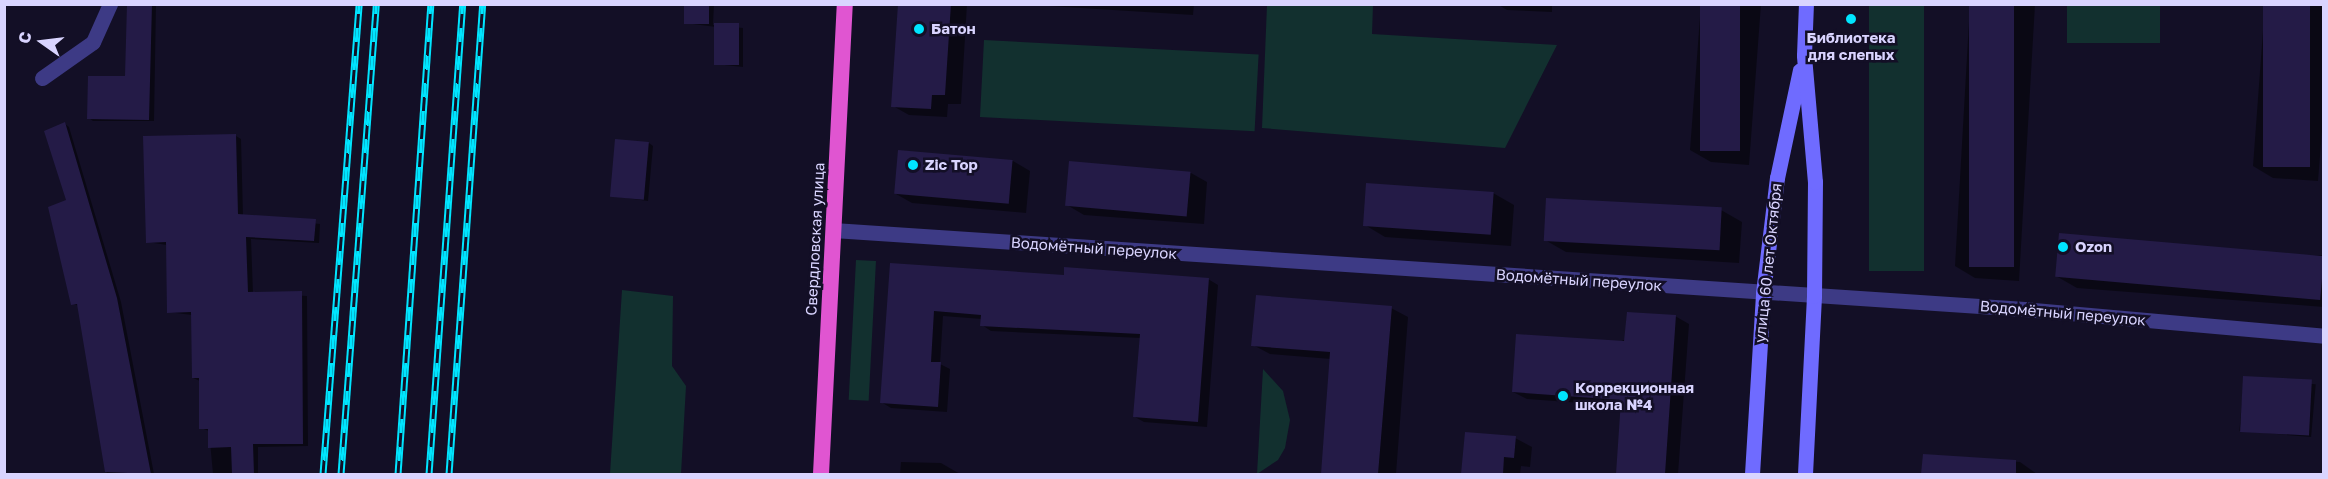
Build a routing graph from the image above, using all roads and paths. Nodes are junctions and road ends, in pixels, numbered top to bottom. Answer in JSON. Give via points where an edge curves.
{"nodes":[{"id":1,"x":110,"y":4,"type":"edge"},
{"id":2,"x":845,"y":4,"type":"edge"},
{"id":3,"x":1806,"y":4,"type":"edge"},
{"id":4,"x":1804,"y":55,"type":"junction"},
{"id":5,"x":42,"y":78,"type":"dead end"},
{"id":6,"x":833,"y":230,"type":"junction"},
{"id":7,"x":1763,"y":293,"type":"junction"},
{"id":8,"x":1814,"y":296,"type":"junction"},
{"id":9,"x":2324,"y":336,"type":"edge"},
{"id":10,"x":821,"y":474,"type":"edge"},
{"id":11,"x":1752,"y":474,"type":"edge"},
{"id":12,"x":1805,"y":474,"type":"edge"}],
"edges":[{"from":1,"to":5,"type":"street","via":[[93,42]]},
{"from":2,"to":6,"type":"highway","name":"Свердловская улица"},
{"from":3,"to":4,"type":"main road","name":"улица 60 лет Октября"},
{"from":4,"to":7,"type":"main road","name":"улица 60 лет Октября","via":[[1777,178]]},
{"from":4,"to":8,"type":"main road","name":"улица 60 лет Октября","via":[[1815,182]]},
{"from":6,"to":7,"type":"street","name":"Водомётный переулок"},
{"from":6,"to":10,"type":"highway","name":"Свердловская улица"},
{"from":7,"to":8,"type":"street","name":"Водомётный переулок"},
{"from":7,"to":11,"type":"main road","name":"улица 60 лет Октября"},
{"from":8,"to":9,"type":"street","name":"Водомётный переулок","via":[[2024,309]]},
{"from":8,"to":12,"type":"main road","name":"улица 60 лет Октября"}]}
